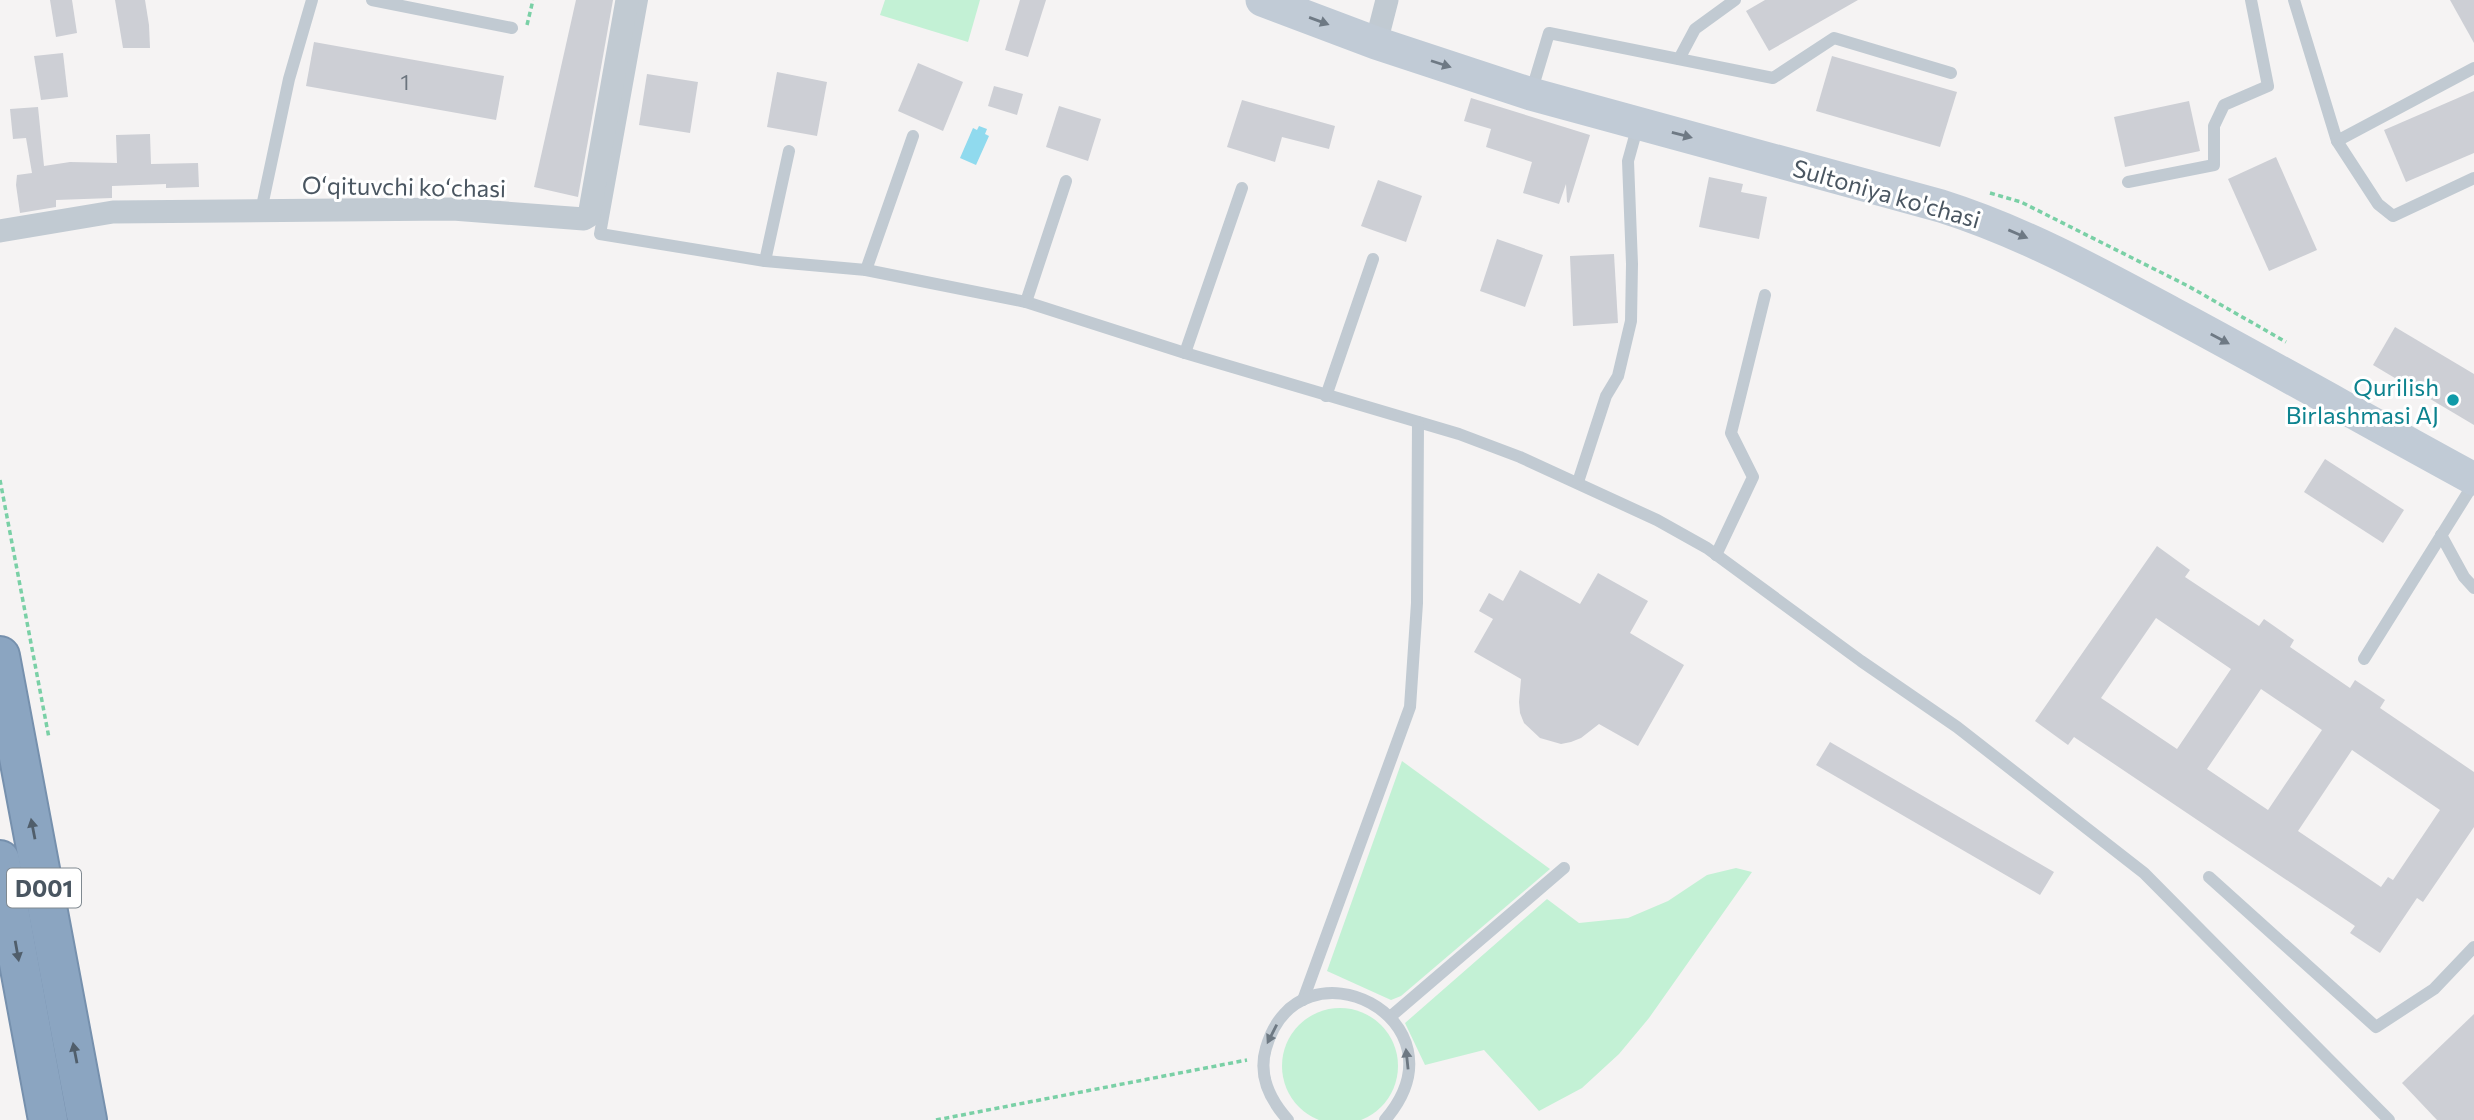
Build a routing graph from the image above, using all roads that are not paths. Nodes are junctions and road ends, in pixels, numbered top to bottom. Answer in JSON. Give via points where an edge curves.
{"nodes":[{"id":1,"x":312,"y":0,"type":"edge"},
{"id":2,"x":372,"y":0,"type":"edge"},
{"id":3,"x":627,"y":0,"type":"edge"},
{"id":4,"x":642,"y":0,"type":"edge"},
{"id":5,"x":1262,"y":0,"type":"edge"},
{"id":6,"x":1387,"y":0,"type":"edge"},
{"id":7,"x":1735,"y":0,"type":"edge"},
{"id":8,"x":2251,"y":0,"type":"edge"},
{"id":9,"x":2294,"y":0,"type":"edge"},
{"id":10,"x":512,"y":28,"type":"dead end"},
{"id":11,"x":1376,"y":43,"type":"junction"},
{"id":12,"x":1679,"y":59,"type":"junction"},
{"id":13,"x":2474,"y":68,"type":"edge"},
{"id":14,"x":1951,"y":73,"type":"dead end"},
{"id":15,"x":1531,"y":93,"type":"junction"},
{"id":16,"x":1638,"y":123,"type":"junction"},
{"id":17,"x":913,"y":136,"type":"dead end"},
{"id":18,"x":2337,"y":141,"type":"junction"},
{"id":19,"x":789,"y":151,"type":"dead end"},
{"id":20,"x":2474,"y":178,"type":"edge"},
{"id":21,"x":1066,"y":181,"type":"dead end"},
{"id":22,"x":2128,"y":182,"type":"dead end"},
{"id":23,"x":1242,"y":188,"type":"dead end"},
{"id":24,"x":261,"y":211,"type":"junction"},
{"id":25,"x":0,"y":231,"type":"edge"},
{"id":26,"x":1373,"y":259,"type":"dead end"},
{"id":27,"x":765,"y":261,"type":"junction"},
{"id":28,"x":866,"y":270,"type":"junction"},
{"id":29,"x":1765,"y":295,"type":"dead end"},
{"id":30,"x":1026,"y":302,"type":"junction"},
{"id":31,"x":1185,"y":353,"type":"junction"},
{"id":32,"x":1326,"y":396,"type":"junction"},
{"id":33,"x":1418,"y":422,"type":"junction"},
{"id":34,"x":2474,"y":481,"type":"edge"},
{"id":35,"x":1578,"y":482,"type":"junction"},
{"id":36,"x":2441,"y":534,"type":"junction"},
{"id":37,"x":1716,"y":555,"type":"junction"},
{"id":38,"x":2474,"y":588,"type":"edge"},
{"id":39,"x":0,"y":656,"type":"edge"},
{"id":40,"x":2364,"y":659,"type":"dead end"},
{"id":41,"x":0,"y":860,"type":"edge"},
{"id":42,"x":1564,"y":868,"type":"dead end"},
{"id":43,"x":2209,"y":877,"type":"dead end"},
{"id":44,"x":2474,"y":947,"type":"edge"},
{"id":45,"x":1303,"y":1000,"type":"junction"},
{"id":46,"x":1390,"y":1017,"type":"junction"},
{"id":47,"x":48,"y":1120,"type":"edge"},
{"id":48,"x":87,"y":1120,"type":"edge"},
{"id":49,"x":1288,"y":1120,"type":"edge"},
{"id":50,"x":1385,"y":1120,"type":"edge"},
{"id":51,"x":2389,"y":1120,"type":"edge"}],
"edges":[{"from":1,"to":24,"type":"lane","via":[[289,79]]},
{"from":2,"to":10,"type":"lane"},
{"from":3,"to":24,"type":"street","name":"Oʻqituvchi koʻchasi","via":[[589,216],[584,219],[453,209]]},
{"from":4,"to":27,"type":"lane","via":[[600,234]]},
{"from":5,"to":11,"type":"street","name":"Sultoniya ko'chasi","one_way":true},
{"from":6,"to":11,"type":"street"},
{"from":7,"to":12,"type":"lane","via":[[1695,29]]},
{"from":8,"to":22,"type":"lane","via":[[2268,86],[2224,105],[2214,127],[2214,165]]},
{"from":9,"to":18,"type":"lane"},
{"from":11,"to":15,"type":"street","name":"Sultoniya ko'chasi","one_way":true},
{"from":12,"to":14,"type":"lane","via":[[1773,78],[1834,38]]},
{"from":12,"to":15,"type":"lane","via":[[1549,33]]},
{"from":13,"to":18,"type":"lane"},
{"from":15,"to":16,"type":"street","name":"Sultoniya ko'chasi"},
{"from":16,"to":34,"type":"street","name":"Sultoniya ko'chasi","one_way":true,"via":[[1941,206],[2029,239]]},
{"from":16,"to":35,"type":"lane","via":[[1628,161],[1631,321],[1618,376],[1606,396]]},
{"from":17,"to":28,"type":"lane"},
{"from":18,"to":20,"type":"lane","via":[[2378,204],[2393,216]]},
{"from":19,"to":27,"type":"lane"},
{"from":21,"to":30,"type":"lane"},
{"from":23,"to":31,"type":"lane"},
{"from":24,"to":25,"type":"street","name":"Oʻqituvchi koʻchasi","via":[[113,212]]},
{"from":26,"to":32,"type":"lane"},
{"from":27,"to":28,"type":"lane"},
{"from":28,"to":30,"type":"lane"},
{"from":29,"to":37,"type":"lane","via":[[1731,433],[1753,477]]},
{"from":30,"to":31,"type":"lane"},
{"from":31,"to":32,"type":"lane"},
{"from":32,"to":33,"type":"lane"},
{"from":33,"to":35,"type":"lane"},
{"from":33,"to":45,"type":"lane","via":[[1417,603],[1410,708]]},
{"from":34,"to":36,"type":"lane"},
{"from":35,"to":37,"type":"lane"},
{"from":36,"to":38,"type":"lane"},
{"from":36,"to":40,"type":"lane"},
{"from":37,"to":51,"type":"lane","via":[[1957,727],[2144,873]]},
{"from":48,"to":39,"type":"highway","number":"D001","one_way":true},
{"from":41,"to":47,"type":"highway","number":"D001","one_way":true},
{"from":42,"to":46,"type":"lane"},
{"from":43,"to":44,"type":"lane","via":[[2376,1027],[2434,989]]},
{"from":45,"to":46,"type":"lane","via":[[1325,993],[1348,993],[1370,1001]]},
{"from":45,"to":49,"type":"lane","one_way":true,"via":[[1284,1014],[1270,1034],[1263,1057],[1265,1082],[1274,1105]]},
{"from":50,"to":46,"type":"lane","one_way":true,"via":[[1408,1082],[1409,1058],[1402,1034]]}]}
